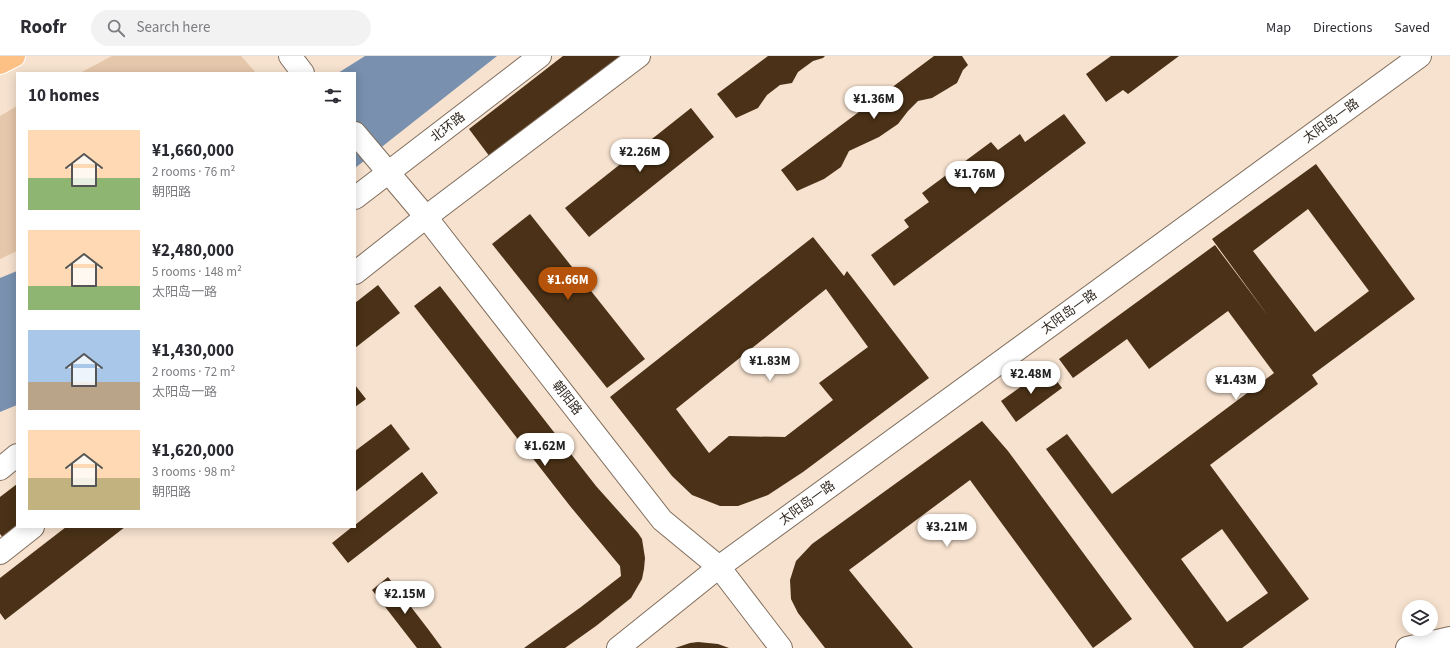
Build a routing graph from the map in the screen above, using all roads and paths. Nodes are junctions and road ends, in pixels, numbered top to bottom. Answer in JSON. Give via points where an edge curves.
{"nodes":[{"id":1,"x":14,"y":56,"type":"edge"},
{"id":2,"x":290,"y":56,"type":"edge"},
{"id":3,"x":540,"y":56,"type":"edge"},
{"id":4,"x":639,"y":56,"type":"edge"},
{"id":5,"x":1420,"y":56,"type":"edge"},
{"id":6,"x":0,"y":63,"type":"edge"},
{"id":7,"x":302,"y":72,"type":"edge"},
{"id":8,"x":356,"y":134,"type":"edge"},
{"id":9,"x":383,"y":166,"type":"junction"},
{"id":10,"x":356,"y":197,"type":"edge"},
{"id":11,"x":426,"y":217,"type":"junction"},
{"id":12,"x":356,"y":272,"type":"edge"},
{"id":13,"x":16,"y":456,"type":"edge"},
{"id":14,"x":0,"y":468,"type":"edge"},
{"id":15,"x":32,"y":528,"type":"edge"},
{"id":16,"x":0,"y":553,"type":"edge"},
{"id":17,"x":719,"y":567,"type":"junction"},
{"id":18,"x":1450,"y":638,"type":"edge"},
{"id":19,"x":618,"y":648,"type":"edge"},
{"id":20,"x":781,"y":648,"type":"edge"},
{"id":21,"x":1406,"y":648,"type":"edge"}],
"edges":[{"from":1,"to":6,"type":"highway"},
{"from":2,"to":7,"type":"street"},
{"from":3,"to":9,"type":"street","name":"北环路"},
{"from":4,"to":11,"type":"street"},
{"from":5,"to":17,"type":"street","name":"太阳岛一路"},
{"from":8,"to":9,"type":"street","name":"朝阳路"},
{"from":9,"to":10,"type":"street","name":"北环路"},
{"from":9,"to":11,"type":"street","name":"朝阳路"},
{"from":11,"to":12,"type":"street"},
{"from":11,"to":17,"type":"street","name":"朝阳路","via":[[662,520]]},
{"from":13,"to":14,"type":"street"},
{"from":15,"to":16,"type":"street"},
{"from":17,"to":19,"type":"street","name":"太阳岛一路"},
{"from":17,"to":20,"type":"street","name":"朝阳路"},
{"from":18,"to":21,"type":"street"}]}
